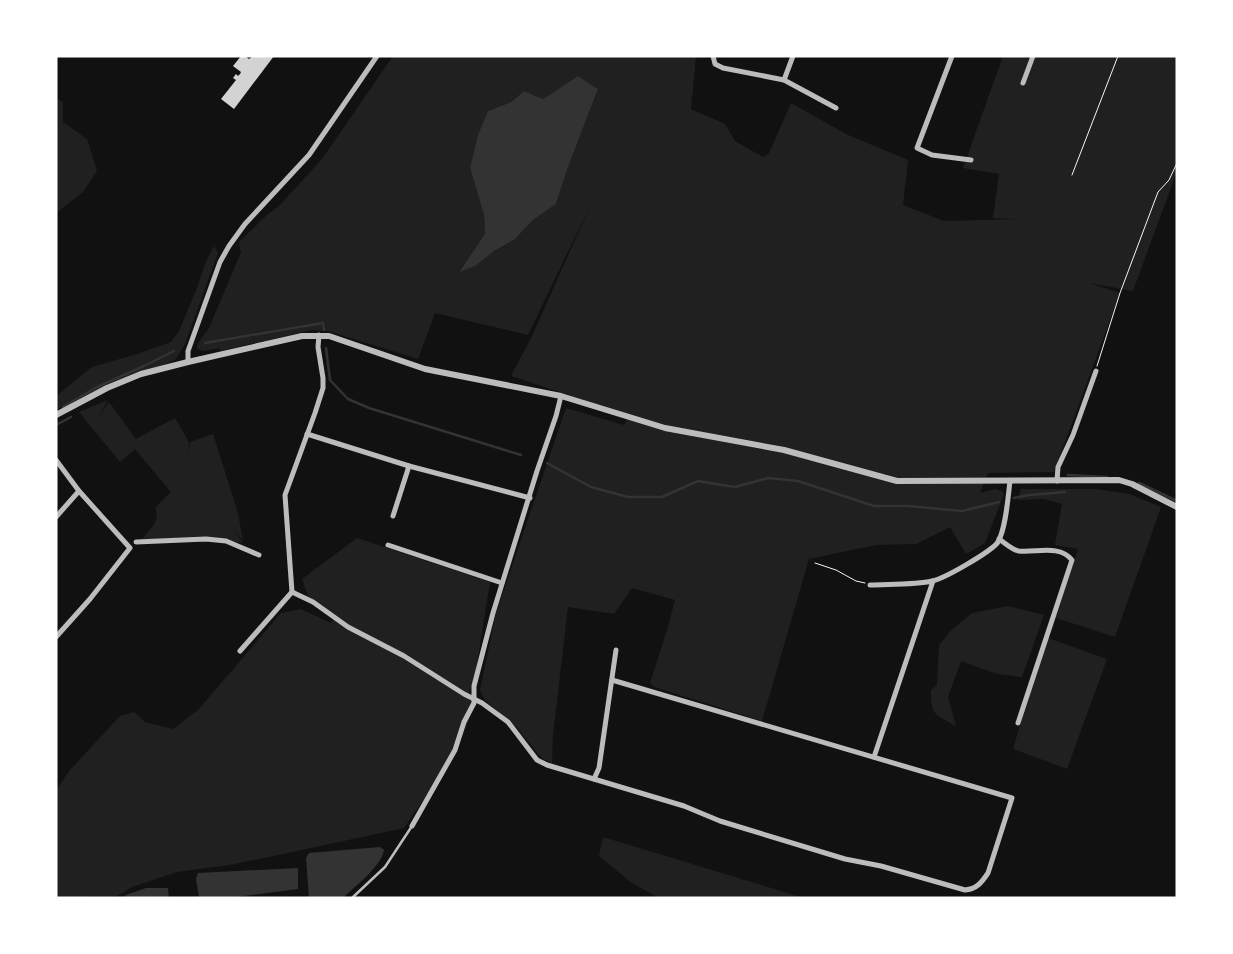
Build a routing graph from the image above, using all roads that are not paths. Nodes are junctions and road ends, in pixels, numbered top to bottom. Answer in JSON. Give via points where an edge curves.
{"nodes":[{"id":1,"x":378,"y":56,"type":"edge"},
{"id":2,"x":713,"y":56,"type":"edge"},
{"id":3,"x":794,"y":56,"type":"edge"},
{"id":4,"x":952,"y":56,"type":"edge"},
{"id":5,"x":1033,"y":56,"type":"edge"},
{"id":6,"x":784,"y":80,"type":"junction"},
{"id":7,"x":1023,"y":83,"type":"dead end"},
{"id":8,"x":836,"y":108,"type":"dead end"},
{"id":9,"x":970,"y":160,"type":"dead end"},
{"id":10,"x":319,"y":335,"type":"junction"},
{"id":11,"x":188,"y":362,"type":"junction"},
{"id":12,"x":1096,"y":371,"type":"road end"},
{"id":13,"x":561,"y":396,"type":"junction"},
{"id":14,"x":56,"y":415,"type":"edge"},
{"id":15,"x":307,"y":434,"type":"junction"},
{"id":16,"x":57,"y":464,"type":"edge"},
{"id":17,"x":409,"y":466,"type":"junction"},
{"id":18,"x":1010,"y":481,"type":"junction"},
{"id":19,"x":1057,"y":481,"type":"junction"},
{"id":20,"x":80,"y":491,"type":"junction"},
{"id":21,"x":530,"y":498,"type":"junction"},
{"id":22,"x":1177,"y":507,"type":"edge"},
{"id":23,"x":393,"y":516,"type":"dead end"},
{"id":24,"x":56,"y":517,"type":"edge"},
{"id":25,"x":999,"y":539,"type":"junction"},
{"id":26,"x":136,"y":542,"type":"dead end"},
{"id":27,"x":388,"y":545,"type":"dead end"},
{"id":28,"x":258,"y":555,"type":"dead end"},
{"id":29,"x":933,"y":581,"type":"junction"},
{"id":30,"x":502,"y":583,"type":"junction"},
{"id":31,"x":870,"y":585,"type":"road end"},
{"id":32,"x":292,"y":592,"type":"junction"},
{"id":33,"x":56,"y":638,"type":"edge"},
{"id":34,"x":616,"y":650,"type":"dead end"},
{"id":35,"x":240,"y":651,"type":"dead end"},
{"id":36,"x":612,"y":680,"type":"junction"},
{"id":37,"x":474,"y":699,"type":"junction"},
{"id":38,"x":1018,"y":723,"type":"dead end"},
{"id":39,"x":874,"y":756,"type":"junction"},
{"id":40,"x":594,"y":779,"type":"junction"},
{"id":41,"x":412,"y":826,"type":"joint"},
{"id":42,"x":352,"y":898,"type":"edge"}],
"edges":[{"from":1,"to":11,"type":"street","via":[[309,155],[245,224],[229,246],[220,262],[188,351]]},
{"from":2,"to":6,"type":"street","via":[[715,64],[723,68]]},
{"from":3,"to":6,"type":"street"},
{"from":4,"to":9,"type":"street","via":[[917,148],[932,155]]},
{"from":5,"to":7,"type":"street"},
{"from":6,"to":8,"type":"street"},
{"from":10,"to":11,"type":"street"},
{"from":10,"to":13,"type":"street","via":[[425,369]]},
{"from":10,"to":15,"type":"street","via":[[323,388]]},
{"from":11,"to":14,"type":"street","via":[[122,381]]},
{"from":12,"to":19,"type":"street","via":[[1058,467]]},
{"from":13,"to":18,"type":"street","via":[[665,428],[784,450],[897,481]]},
{"from":13,"to":21,"type":"street"},
{"from":15,"to":17,"type":"street"},
{"from":15,"to":32,"type":"street","via":[[285,495]]},
{"from":16,"to":20,"type":"street"},
{"from":17,"to":21,"type":"street"},
{"from":17,"to":23,"type":"street"},
{"from":18,"to":19,"type":"street"},
{"from":18,"to":25,"type":"street"},
{"from":19,"to":22,"type":"street","via":[[1119,480]]},
{"from":20,"to":24,"type":"street"},
{"from":20,"to":33,"type":"street","via":[[130,548]]},
{"from":21,"to":30,"type":"street"},
{"from":25,"to":29,"type":"street","via":[[994,547]]},
{"from":25,"to":38,"type":"street","via":[[1017,551],[1052,550],[1072,560]]},
{"from":26,"to":28,"type":"street","via":[[219,540]]},
{"from":27,"to":30,"type":"street"},
{"from":29,"to":31,"type":"street"},
{"from":29,"to":39,"type":"street"},
{"from":30,"to":37,"type":"street","via":[[474,686]]},
{"from":32,"to":35,"type":"street"},
{"from":32,"to":37,"type":"street"},
{"from":34,"to":36,"type":"street"},
{"from":36,"to":39,"type":"street"},
{"from":36,"to":40,"type":"street","via":[[599,768]]},
{"from":37,"to":40,"type":"street","via":[[508,722],[537,760]]},
{"from":37,"to":41,"type":"street","via":[[455,750]]},
{"from":39,"to":40,"type":"street","via":[[1012,798],[988,873],[981,883],[966,890],[845,859]]},
{"from":41,"to":42,"type":"lane","via":[[385,867]]}]}
